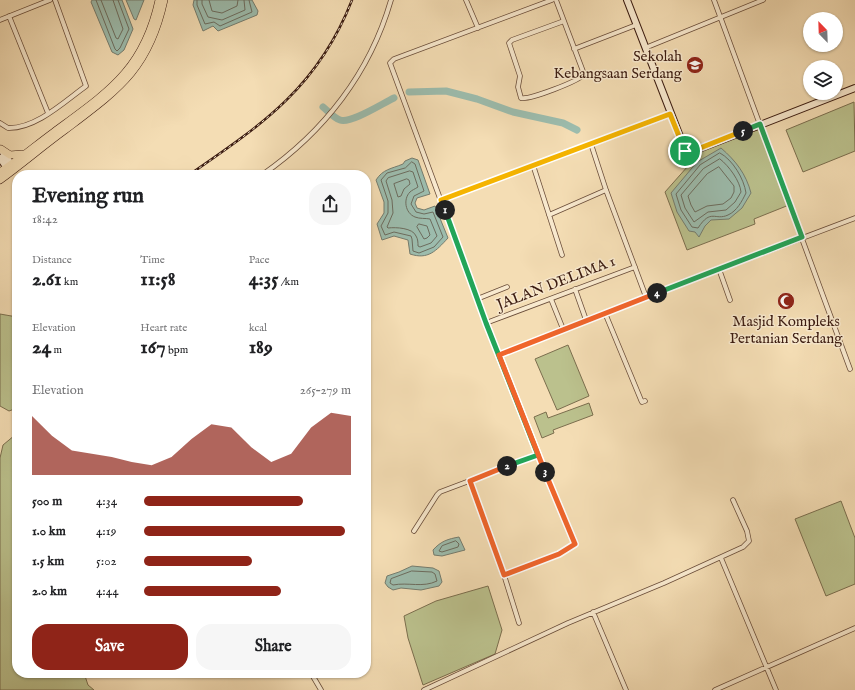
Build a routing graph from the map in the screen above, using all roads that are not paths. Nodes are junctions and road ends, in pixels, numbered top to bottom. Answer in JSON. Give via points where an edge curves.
{"nodes":[{"id":1,"x":50,"y":0,"type":"edge"},
{"id":2,"x":55,"y":0,"type":"edge"},
{"id":3,"x":159,"y":0,"type":"edge"},
{"id":4,"x":164,"y":0,"type":"edge"},
{"id":5,"x":391,"y":0,"type":"edge"},
{"id":6,"x":466,"y":0,"type":"edge"},
{"id":7,"x":552,"y":0,"type":"edge"},
{"id":8,"x":556,"y":0,"type":"edge"},
{"id":9,"x":627,"y":0,"type":"edge"},
{"id":10,"x":714,"y":0,"type":"edge"},
{"id":11,"x":763,"y":0,"type":"edge"},
{"id":12,"x":9,"y":16,"type":"junction"},
{"id":13,"x":720,"y":18,"type":"junction"},
{"id":14,"x":0,"y":20,"type":"edge"},
{"id":15,"x":564,"y":21,"type":"junction"},
{"id":16,"x":636,"y":25,"type":"junction"},
{"id":17,"x":478,"y":28,"type":"junction"},
{"id":18,"x":574,"y":48,"type":"junction"},
{"id":19,"x":645,"y":48,"type":"junction"},
{"id":20,"x":854,"y":90,"type":"edge"},
{"id":21,"x":48,"y":113,"type":"junction"},
{"id":22,"x":670,"y":114,"type":"junction"},
{"id":23,"x":0,"y":123,"type":"edge"},
{"id":24,"x":760,"y":124,"type":"junction"},
{"id":25,"x":591,"y":144,"type":"junction"},
{"id":26,"x":0,"y":148,"type":"edge"},
{"id":27,"x":27,"y":152,"type":"junction"},
{"id":28,"x":0,"y":158,"type":"edge"},
{"id":29,"x":533,"y":166,"type":"junction"},
{"id":30,"x":11,"y":168,"type":"junction"},
{"id":31,"x":269,"y":170,"type":"edge"},
{"id":32,"x":0,"y":172,"type":"edge"},
{"id":33,"x":0,"y":180,"type":"edge"},
{"id":34,"x":606,"y":190,"type":"junction"},
{"id":35,"x":441,"y":200,"type":"junction"},
{"id":36,"x":548,"y":215,"type":"junction"},
{"id":37,"x":855,"y":218,"type":"edge"},
{"id":38,"x":802,"y":237,"type":"junction"},
{"id":39,"x":562,"y":255,"type":"dead end"},
{"id":40,"x":635,"y":267,"type":"junction"},
{"id":41,"x":719,"y":270,"type":"junction"},
{"id":42,"x":507,"y":287,"type":"dead end"},
{"id":43,"x":576,"y":289,"type":"junction"},
{"id":44,"x":646,"y":297,"type":"junction"},
{"id":45,"x":477,"y":299,"type":"junction"},
{"id":46,"x":551,"y":299,"type":"junction"},
{"id":47,"x":730,"y":300,"type":"dead end"},
{"id":48,"x":605,"y":313,"type":"junction"},
{"id":49,"x":586,"y":320,"type":"junction"},
{"id":50,"x":486,"y":323,"type":"junction"},
{"id":51,"x":563,"y":329,"type":"junction"},
{"id":52,"x":499,"y":355,"type":"junction"},
{"id":53,"x":850,"y":369,"type":"dead end"},
{"id":54,"x":645,"y":401,"type":"dead end"},
{"id":55,"x":538,"y":455,"type":"junction"},
{"id":56,"x":470,"y":481,"type":"junction"},
{"id":57,"x":733,"y":500,"type":"dead end"},
{"id":58,"x":414,"y":531,"type":"dead end"},
{"id":59,"x":721,"y":558,"type":"junction"},
{"id":60,"x":504,"y":575,"type":"junction"},
{"id":61,"x":593,"y":612,"type":"junction"},
{"id":62,"x":519,"y":623,"type":"dead end"},
{"id":63,"x":855,"y":628,"type":"edge"},
{"id":64,"x":766,"y":667,"type":"junction"},
{"id":65,"x":314,"y":678,"type":"edge"},
{"id":66,"x":321,"y":690,"type":"edge"},
{"id":67,"x":424,"y":690,"type":"edge"},
{"id":68,"x":626,"y":690,"type":"edge"},
{"id":69,"x":715,"y":690,"type":"edge"},
{"id":70,"x":776,"y":690,"type":"edge"}],
"edges":[{"from":1,"to":12,"type":"street"},
{"from":2,"to":21,"type":"street","via":[[86,86]]},
{"from":3,"to":27,"type":"main road","via":[[146,42],[128,69],[109,90]]},
{"from":4,"to":30,"type":"main road","via":[[153,39],[142,60],[124,83]]},
{"from":5,"to":31,"type":"street","via":[[382,30],[370,55],[337,107],[309,137]]},
{"from":6,"to":17,"type":"street"},
{"from":7,"to":17,"type":"street"},
{"from":8,"to":15,"type":"street"},
{"from":9,"to":16,"type":"street"},
{"from":10,"to":13,"type":"street"},
{"from":11,"to":13,"type":"street"},
{"from":12,"to":14,"type":"street"},
{"from":12,"to":21,"type":"street"},
{"from":13,"to":19,"type":"street"},
{"from":13,"to":24,"type":"street"},
{"from":15,"to":18,"type":"street"},
{"from":15,"to":18,"type":"street","via":[[509,43],[520,76],[518,87],[521,98],[530,98],[583,76]]},
{"from":16,"to":18,"type":"street"},
{"from":16,"to":19,"type":"street"},
{"from":17,"to":35,"type":"street","via":[[391,62],[391,68]]},
{"from":19,"to":22,"type":"street"},
{"from":20,"to":24,"type":"street"},
{"from":21,"to":23,"type":"street","via":[[27,126],[14,129],[4,127]]},
{"from":22,"to":24,"type":"street","via":[[686,152]]},
{"from":22,"to":25,"type":"street"},
{"from":24,"to":38,"type":"street"},
{"from":25,"to":29,"type":"street"},
{"from":25,"to":34,"type":"street"},
{"from":26,"to":27,"type":"main road","via":[[12,155]]},
{"from":26,"to":30,"type":"street"},
{"from":27,"to":30,"type":"main road"},
{"from":28,"to":30,"type":"street"},
{"from":29,"to":35,"type":"street"},
{"from":29,"to":36,"type":"street"},
{"from":30,"to":32,"type":"main road"},
{"from":30,"to":33,"type":"main road"},
{"from":34,"to":36,"type":"street"},
{"from":34,"to":40,"type":"street"},
{"from":35,"to":45,"type":"street"},
{"from":36,"to":39,"type":"street"},
{"from":37,"to":38,"type":"street"},
{"from":38,"to":41,"type":"street"},
{"from":38,"to":53,"type":"street"},
{"from":40,"to":43,"type":"street","name":"JALAN DELIMA 1"},
{"from":40,"to":44,"type":"street"},
{"from":41,"to":44,"type":"street"},
{"from":41,"to":47,"type":"street"},
{"from":42,"to":45,"type":"street"},
{"from":43,"to":46,"type":"street","name":"JALAN DELIMA 1"},
{"from":43,"to":49,"type":"street"},
{"from":44,"to":48,"type":"street"},
{"from":45,"to":50,"type":"street"},
{"from":46,"to":50,"type":"street","name":"JALAN DELIMA 1"},
{"from":46,"to":51,"type":"street"},
{"from":48,"to":49,"type":"street"},
{"from":48,"to":54,"type":"street","via":[[640,400]]},
{"from":49,"to":51,"type":"street"},
{"from":50,"to":52,"type":"street"},
{"from":51,"to":52,"type":"street"},
{"from":52,"to":55,"type":"street"},
{"from":55,"to":56,"type":"street"},
{"from":55,"to":60,"type":"street","via":[[575,544],[559,554]]},
{"from":56,"to":58,"type":"street","via":[[437,495]]},
{"from":56,"to":60,"type":"street"},
{"from":57,"to":59,"type":"street","via":[[749,541],[743,547]]},
{"from":59,"to":61,"type":"street"},
{"from":59,"to":64,"type":"street"},
{"from":60,"to":62,"type":"street"},
{"from":61,"to":67,"type":"street"},
{"from":61,"to":68,"type":"street"},
{"from":63,"to":64,"type":"street"},
{"from":64,"to":69,"type":"street"},
{"from":64,"to":70,"type":"street"},
{"from":65,"to":66,"type":"street"}]}
